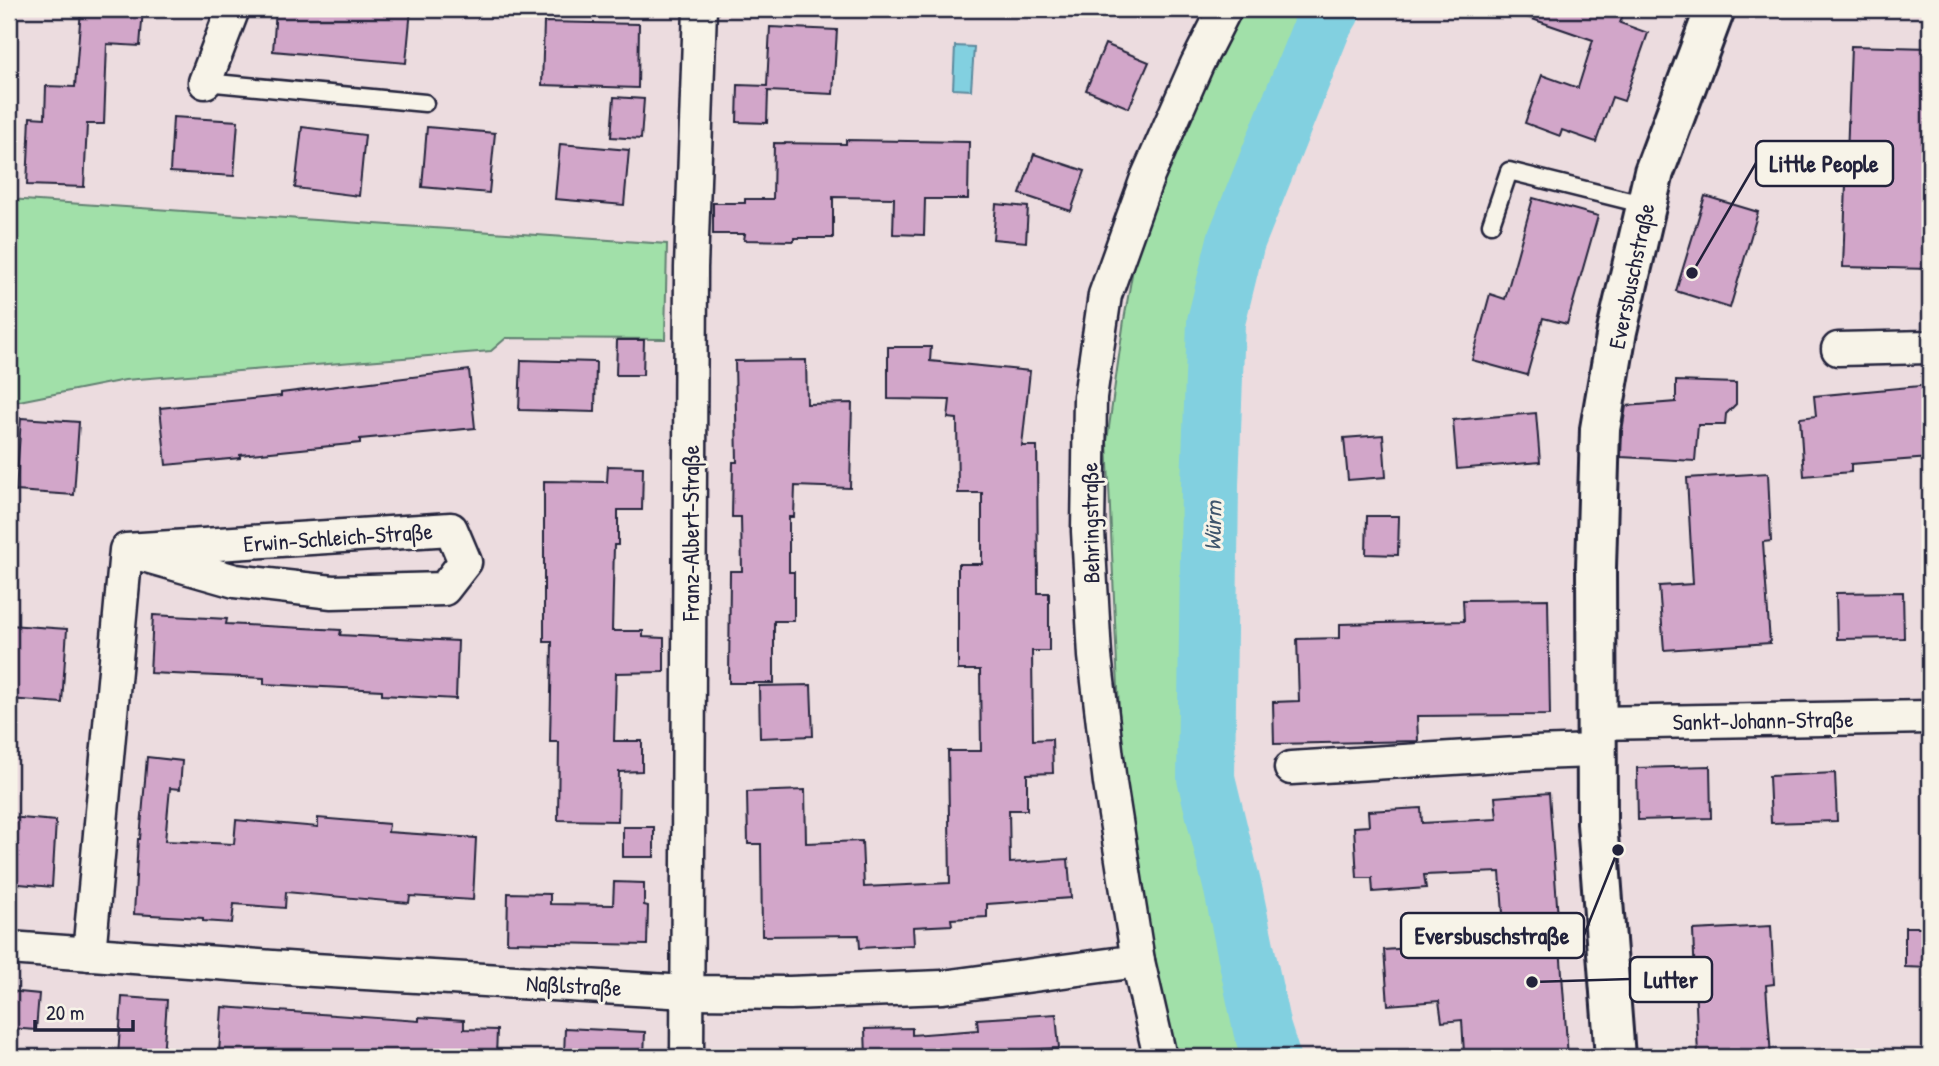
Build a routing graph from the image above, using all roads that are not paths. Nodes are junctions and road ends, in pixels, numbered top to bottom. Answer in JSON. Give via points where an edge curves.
{"nodes":[{"id":1,"x":233,"y":9,"type":"edge"},
{"id":2,"x":700,"y":9,"type":"edge"},
{"id":3,"x":1225,"y":9,"type":"edge"},
{"id":4,"x":1715,"y":9,"type":"edge"},
{"id":5,"x":205,"y":82,"type":"joint"},
{"id":6,"x":425,"y":103,"type":"dead end"},
{"id":7,"x":1646,"y":205,"type":"junction"},
{"id":8,"x":1491,"y":224,"type":"dead end"},
{"id":9,"x":1930,"y":347,"type":"edge"},
{"id":10,"x":1838,"y":349,"type":"dead end"},
{"id":11,"x":125,"y":550,"type":"junction"},
{"id":12,"x":1930,"y":717,"type":"edge"},
{"id":13,"x":1596,"y":737,"type":"junction"},
{"id":14,"x":1291,"y":768,"type":"dead end"},
{"id":15,"x":9,"y":948,"type":"edge"},
{"id":16,"x":89,"y":954,"type":"junction"},
{"id":17,"x":1138,"y":961,"type":"junction"},
{"id":18,"x":687,"y":992,"type":"junction"},
{"id":19,"x":687,"y":1057,"type":"edge"},
{"id":20,"x":1160,"y":1057,"type":"edge"},
{"id":21,"x":1615,"y":1057,"type":"edge"}],
"edges":[{"from":1,"to":5,"type":"street"},
{"from":2,"to":18,"type":"street","name":"Franz-Albert-Straße","via":[[691,268]]},
{"from":3,"to":17,"type":"street","name":"Behringstraße","via":[[1147,178],[1105,295],[1090,397],[1088,531],[1096,656]]},
{"from":4,"to":7,"type":"main road","name":"Eversbuschstraße"},
{"from":5,"to":6,"type":"lane"},
{"from":7,"to":8,"type":"lane","via":[[1509,171]]},
{"from":7,"to":13,"type":"main road","name":"Eversbuschstraße","via":[[1600,429]]},
{"from":9,"to":10,"type":"street"},
{"from":11,"to":11,"type":"street","name":"Erwin-Schleich-Straße","via":[[235,581],[332,592],[443,589],[465,562],[452,529]]},
{"from":11,"to":16,"type":"street"},
{"from":12,"to":13,"type":"street","name":"Sankt-Johann-Straße"},
{"from":13,"to":14,"type":"street","name":"Sankt-Johann-Straße","via":[[1532,753]]},
{"from":13,"to":21,"type":"main road","name":"Eversbuschstraße","via":[[1597,823]]},
{"from":15,"to":16,"type":"street","name":"Naßlstraße"},
{"from":16,"to":18,"type":"street","name":"Naßlstraße"},
{"from":17,"to":18,"type":"street","name":"Naßlstraße","via":[[943,987]]},
{"from":17,"to":20,"type":"street","name":"Behringstraße"},
{"from":18,"to":19,"type":"street","name":"Franz-Albert-Straße"}]}
